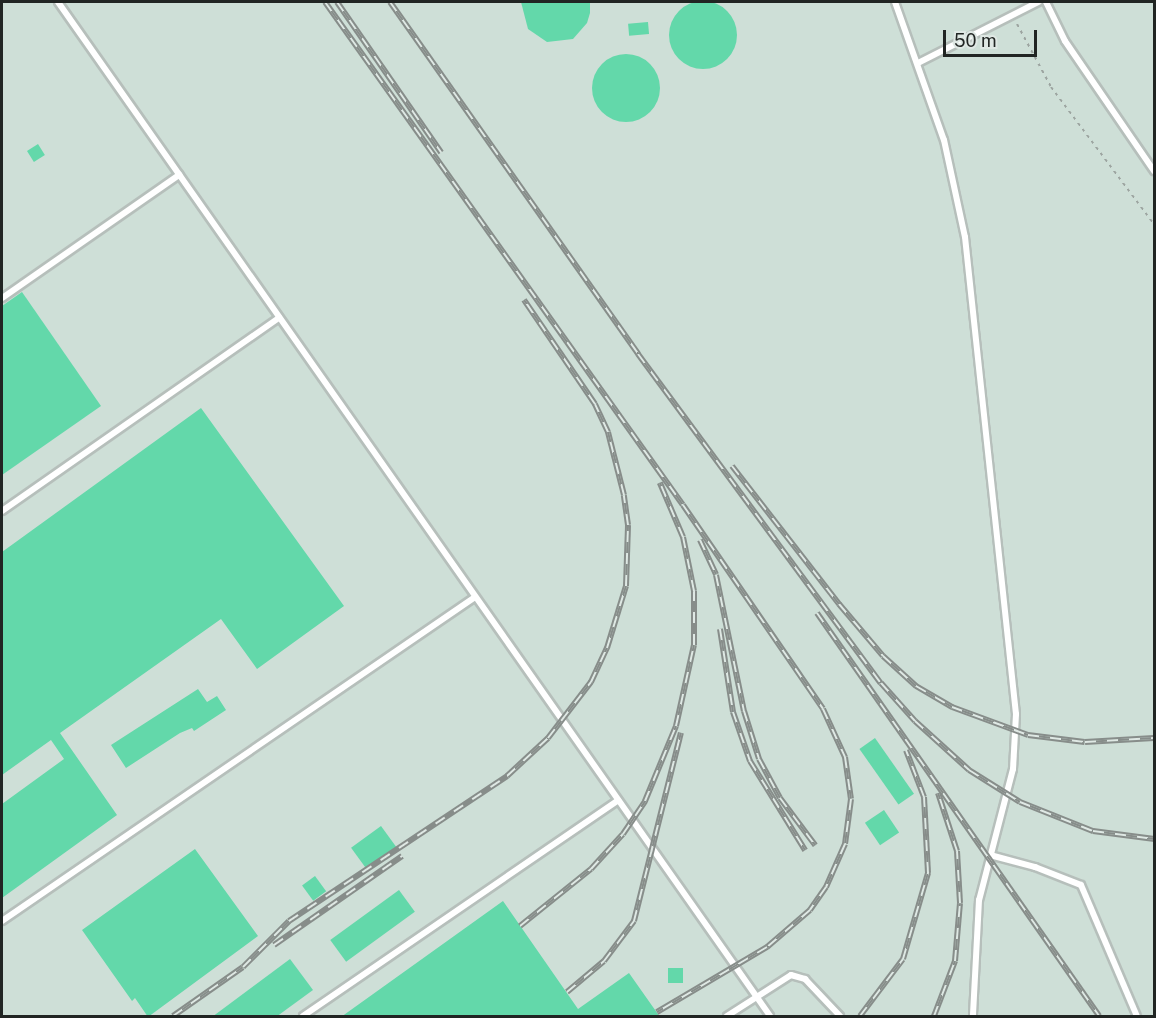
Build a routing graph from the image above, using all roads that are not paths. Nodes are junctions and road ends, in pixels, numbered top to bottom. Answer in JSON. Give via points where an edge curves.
{"nodes":[{"id":1,"x":58,"y":2,"type":"edge"},
{"id":2,"x":895,"y":2,"type":"edge"},
{"id":3,"x":1038,"y":2,"type":"edge"},
{"id":4,"x":1046,"y":2,"type":"edge"},
{"id":5,"x":918,"y":63,"type":"junction"},
{"id":6,"x":1155,"y":171,"type":"edge"},
{"id":7,"x":179,"y":175,"type":"junction"},
{"id":8,"x":2,"y":298,"type":"edge"},
{"id":9,"x":279,"y":318,"type":"junction"},
{"id":10,"x":2,"y":511,"type":"edge"},
{"id":11,"x":476,"y":597,"type":"junction"},
{"id":12,"x":618,"y":800,"type":"junction"},
{"id":13,"x":990,"y":855,"type":"junction"},
{"id":14,"x":2,"y":921,"type":"edge"},
{"id":15,"x":756,"y":996,"type":"junction"},
{"id":16,"x":303,"y":1017,"type":"edge"},
{"id":17,"x":727,"y":1017,"type":"edge"},
{"id":18,"x":770,"y":1017,"type":"edge"},
{"id":19,"x":840,"y":1017,"type":"edge"},
{"id":20,"x":973,"y":1017,"type":"edge"},
{"id":21,"x":1137,"y":1017,"type":"edge"}],
"edges":[{"from":1,"to":7,"type":"lane"},
{"from":2,"to":5,"type":"lane"},
{"from":3,"to":5,"type":"lane"},
{"from":4,"to":6,"type":"lane","via":[[1065,41]]},
{"from":5,"to":13,"type":"lane","via":[[944,140],[965,237],[1016,714],[1013,769]]},
{"from":7,"to":8,"type":"lane"},
{"from":7,"to":9,"type":"lane"},
{"from":9,"to":10,"type":"lane"},
{"from":9,"to":11,"type":"lane"},
{"from":11,"to":12,"type":"lane"},
{"from":11,"to":14,"type":"lane"},
{"from":12,"to":15,"type":"lane"},
{"from":12,"to":16,"type":"lane"},
{"from":13,"to":20,"type":"lane","via":[[980,900]]},
{"from":13,"to":21,"type":"lane","via":[[1081,885]]},
{"from":15,"to":17,"type":"lane"},
{"from":15,"to":18,"type":"lane"},
{"from":15,"to":19,"type":"lane","via":[[791,975],[805,979]]}]}
